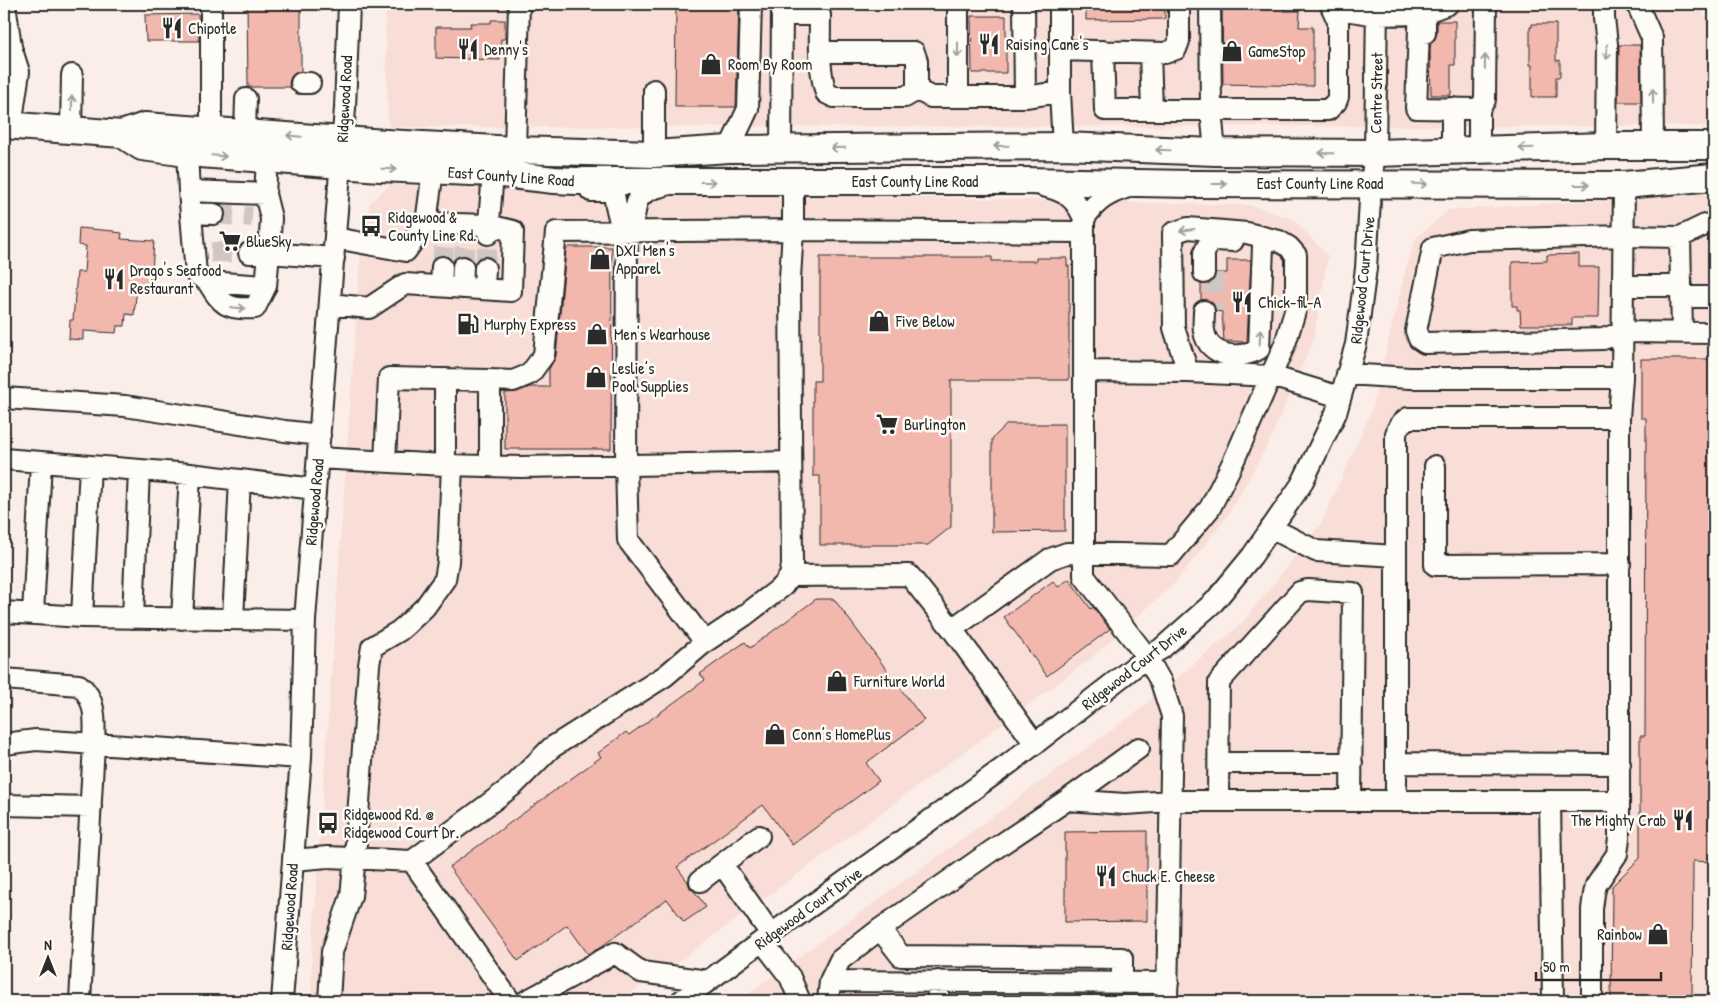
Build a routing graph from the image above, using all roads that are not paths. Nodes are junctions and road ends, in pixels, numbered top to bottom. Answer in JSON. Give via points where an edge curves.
{"nodes":[{"id":1,"x":211,"y":4,"type":"edge"},
{"id":2,"x":349,"y":4,"type":"edge"},
{"id":3,"x":519,"y":4,"type":"edge"},
{"id":4,"x":752,"y":4,"type":"edge"},
{"id":5,"x":958,"y":4,"type":"edge"},
{"id":6,"x":1024,"y":4,"type":"edge"},
{"id":7,"x":1060,"y":4,"type":"edge"},
{"id":8,"x":1179,"y":4,"type":"edge"},
{"id":9,"x":1210,"y":4,"type":"edge"},
{"id":10,"x":1448,"y":4,"type":"edge"},
{"id":11,"x":1486,"y":4,"type":"edge"},
{"id":12,"x":1604,"y":4,"type":"edge"},
{"id":13,"x":1637,"y":4,"type":"edge"},
{"id":14,"x":7,"y":9,"type":"edge"},
{"id":15,"x":782,"y":9,"type":"edge"},
{"id":16,"x":1377,"y":9,"type":"edge"},
{"id":17,"x":1419,"y":9,"type":"edge"},
{"id":18,"x":820,"y":10,"type":"edge"},
{"id":19,"x":1060,"y":50,"type":"junction"},
{"id":20,"x":1103,"y":51,"type":"junction"},
{"id":21,"x":820,"y":52,"type":"junction"},
{"id":22,"x":1150,"y":53,"type":"junction"},
{"id":23,"x":72,"y":75,"type":"dead end"},
{"id":24,"x":654,"y":90,"type":"dead end"},
{"id":25,"x":917,"y":90,"type":"junction"},
{"id":26,"x":1060,"y":92,"type":"junction"},
{"id":27,"x":1417,"y":92,"type":"junction"},
{"id":28,"x":958,"y":97,"type":"junction"},
{"id":29,"x":1025,"y":97,"type":"junction"},
{"id":30,"x":246,"y":99,"type":"dead end"},
{"id":31,"x":1452,"y":108,"type":"junction"},
{"id":32,"x":1479,"y":109,"type":"junction"},
{"id":33,"x":1152,"y":110,"type":"junction"},
{"id":34,"x":1210,"y":110,"type":"junction"},
{"id":35,"x":8,"y":126,"type":"edge"},
{"id":36,"x":210,"y":130,"type":"junction"},
{"id":37,"x":71,"y":131,"type":"junction"},
{"id":38,"x":245,"y":132,"type":"junction"},
{"id":39,"x":122,"y":134,"type":"junction"},
{"id":40,"x":1654,"y":145,"type":"junction"},
{"id":41,"x":1063,"y":146,"type":"junction"},
{"id":42,"x":1606,"y":146,"type":"junction"},
{"id":43,"x":1714,"y":146,"type":"edge"},
{"id":44,"x":729,"y":149,"type":"junction"},
{"id":45,"x":780,"y":149,"type":"junction"},
{"id":46,"x":514,"y":150,"type":"junction"},
{"id":47,"x":1479,"y":150,"type":"junction"},
{"id":48,"x":1452,"y":151,"type":"junction"},
{"id":49,"x":342,"y":152,"type":"junction"},
{"id":50,"x":1215,"y":152,"type":"junction"},
{"id":51,"x":187,"y":153,"type":"junction"},
{"id":52,"x":1374,"y":153,"type":"junction"},
{"id":53,"x":654,"y":154,"type":"junction"},
{"id":54,"x":267,"y":160,"type":"junction"},
{"id":55,"x":434,"y":170,"type":"junction"},
{"id":56,"x":493,"y":173,"type":"junction"},
{"id":57,"x":1714,"y":178,"type":"edge"},
{"id":58,"x":554,"y":180,"type":"junction"},
{"id":59,"x":1024,"y":181,"type":"junction"},
{"id":60,"x":677,"y":182,"type":"junction"},
{"id":61,"x":793,"y":182,"type":"junction"},
{"id":62,"x":1144,"y":183,"type":"junction"},
{"id":63,"x":1371,"y":183,"type":"junction"},
{"id":64,"x":1624,"y":185,"type":"junction"},
{"id":65,"x":189,"y":191,"type":"junction"},
{"id":66,"x":265,"y":194,"type":"junction"},
{"id":67,"x":191,"y":212,"type":"junction"},
{"id":68,"x":214,"y":214,"type":"tunnel mouth"},
{"id":69,"x":1714,"y":223,"type":"edge"},
{"id":70,"x":1084,"y":226,"type":"junction"},
{"id":71,"x":439,"y":227,"type":"junction"},
{"id":72,"x":627,"y":228,"type":"junction"},
{"id":73,"x":488,"y":229,"type":"junction"},
{"id":74,"x":794,"y":230,"type":"junction"},
{"id":75,"x":1624,"y":236,"type":"junction"},
{"id":76,"x":1680,"y":237,"type":"junction"},
{"id":77,"x":1263,"y":246,"type":"junction"},
{"id":78,"x":334,"y":248,"type":"junction"},
{"id":79,"x":406,"y":251,"type":"junction"},
{"id":80,"x":259,"y":253,"type":"junction"},
{"id":81,"x":463,"y":267,"type":"tunnel mouth"},
{"id":82,"x":485,"y":268,"type":"tunnel mouth"},
{"id":83,"x":1209,"y":273,"type":"tunnel mouth"},
{"id":84,"x":405,"y":284,"type":"junction"},
{"id":85,"x":1623,"y":286,"type":"junction"},
{"id":86,"x":462,"y":288,"type":"junction"},
{"id":87,"x":484,"y":289,"type":"junction"},
{"id":88,"x":1681,"y":291,"type":"junction"},
{"id":89,"x":1714,"y":297,"type":"edge"},
{"id":90,"x":330,"y":304,"type":"junction"},
{"id":91,"x":1209,"y":311,"type":"tunnel mouth"},
{"id":92,"x":1623,"y":332,"type":"junction"},
{"id":93,"x":1682,"y":332,"type":"junction"},
{"id":94,"x":1714,"y":332,"type":"edge"},
{"id":95,"x":1284,"y":344,"type":"junction"},
{"id":96,"x":1084,"y":371,"type":"junction"},
{"id":97,"x":1188,"y":372,"type":"junction"},
{"id":98,"x":1347,"y":374,"type":"junction"},
{"id":99,"x":1271,"y":376,"type":"junction"},
{"id":100,"x":1622,"y":378,"type":"junction"},
{"id":101,"x":445,"y":379,"type":"junction"},
{"id":102,"x":490,"y":380,"type":"junction"},
{"id":103,"x":1340,"y":397,"type":"junction"},
{"id":104,"x":4,"y":398,"type":"edge"},
{"id":105,"x":1619,"y":418,"type":"junction"},
{"id":106,"x":320,"y":435,"type":"junction"},
{"id":107,"x":318,"y":458,"type":"junction"},
{"id":108,"x":4,"y":459,"type":"edge"},
{"id":109,"x":41,"y":462,"type":"junction"},
{"id":110,"x":385,"y":462,"type":"junction"},
{"id":111,"x":791,"y":462,"type":"junction"},
{"id":112,"x":626,"y":464,"type":"junction"},
{"id":113,"x":448,"y":465,"type":"junction"},
{"id":114,"x":90,"y":466,"type":"junction"},
{"id":115,"x":490,"y":466,"type":"junction"},
{"id":116,"x":1435,"y":466,"type":"dead end"},
{"id":117,"x":139,"y":470,"type":"junction"},
{"id":118,"x":190,"y":474,"type":"junction"},
{"id":119,"x":240,"y":480,"type":"junction"},
{"id":120,"x":315,"y":489,"type":"junction"},
{"id":121,"x":1271,"y":528,"type":"junction"},
{"id":122,"x":1084,"y":554,"type":"junction"},
{"id":123,"x":1396,"y":556,"type":"junction"},
{"id":124,"x":1620,"y":564,"type":"junction"},
{"id":125,"x":790,"y":576,"type":"junction"},
{"id":126,"x":4,"y":612,"type":"edge"},
{"id":127,"x":33,"y":614,"type":"junction"},
{"id":128,"x":82,"y":618,"type":"junction"},
{"id":129,"x":133,"y":618,"type":"junction"},
{"id":130,"x":182,"y":619,"type":"junction"},
{"id":131,"x":233,"y":619,"type":"junction"},
{"id":132,"x":305,"y":620,"type":"junction"},
{"id":133,"x":952,"y":628,"type":"junction"},
{"id":134,"x":705,"y":642,"type":"junction"},
{"id":135,"x":1147,"y":656,"type":"junction"},
{"id":136,"x":4,"y":679,"type":"edge"},
{"id":137,"x":4,"y":744,"type":"edge"},
{"id":138,"x":94,"y":744,"type":"junction"},
{"id":139,"x":1035,"y":744,"type":"junction"},
{"id":140,"x":1139,"y":748,"type":"dead end"},
{"id":141,"x":301,"y":758,"type":"junction"},
{"id":142,"x":1218,"y":763,"type":"junction"},
{"id":143,"x":1352,"y":763,"type":"junction"},
{"id":144,"x":1396,"y":763,"type":"junction"},
{"id":145,"x":1620,"y":764,"type":"junction"},
{"id":146,"x":1068,"y":800,"type":"junction"},
{"id":147,"x":1171,"y":800,"type":"junction"},
{"id":148,"x":1218,"y":801,"type":"junction"},
{"id":149,"x":1351,"y":801,"type":"junction"},
{"id":150,"x":1396,"y":801,"type":"junction"},
{"id":151,"x":1550,"y":801,"type":"junction"},
{"id":152,"x":1619,"y":801,"type":"junction"},
{"id":153,"x":4,"y":805,"type":"edge"},
{"id":154,"x":91,"y":808,"type":"junction"},
{"id":155,"x":759,"y":836,"type":"dead end"},
{"id":156,"x":355,"y":857,"type":"junction"},
{"id":157,"x":292,"y":860,"type":"junction"},
{"id":158,"x":412,"y":862,"type":"junction"},
{"id":159,"x":722,"y":864,"type":"junction"},
{"id":160,"x":700,"y":881,"type":"dead end"},
{"id":161,"x":880,"y":929,"type":"junction"},
{"id":162,"x":766,"y":938,"type":"junction"},
{"id":163,"x":708,"y":981,"type":"junction"},
{"id":164,"x":938,"y":981,"type":"junction"},
{"id":165,"x":1122,"y":983,"type":"junction"},
{"id":166,"x":1168,"y":992,"type":"edge"},
{"id":167,"x":829,"y":994,"type":"edge"},
{"id":168,"x":80,"y":1001,"type":"edge"},
{"id":169,"x":282,"y":1001,"type":"edge"},
{"id":170,"x":329,"y":1001,"type":"edge"},
{"id":171,"x":510,"y":1001,"type":"edge"},
{"id":172,"x":526,"y":1001,"type":"edge"},
{"id":173,"x":681,"y":1001,"type":"edge"},
{"id":174,"x":800,"y":1001,"type":"edge"},
{"id":175,"x":938,"y":1001,"type":"edge"},
{"id":176,"x":1553,"y":1001,"type":"edge"},
{"id":177,"x":1592,"y":1001,"type":"edge"}],
"edges":[{"from":1,"to":36,"type":"street"},
{"from":2,"to":49,"type":"street","name":"Ridgewood Road"},
{"from":3,"to":46,"type":"street"},
{"from":4,"to":44,"type":"street","via":[[748,109]]},
{"from":5,"to":28,"type":"street","one_way":true},
{"from":6,"to":29,"type":"street"},
{"from":7,"to":19,"type":"street"},
{"from":8,"to":22,"type":"street","via":[[1176,49]]},
{"from":9,"to":34,"type":"street"},
{"from":10,"to":27,"type":"street","via":[[1429,11],[1425,18],[1424,82]]},
{"from":32,"to":11,"type":"street","one_way":true,"via":[[1485,100]]},
{"from":12,"to":42,"type":"street","one_way":true},
{"from":40,"to":13,"type":"street","one_way":true,"via":[[1652,38]]},
{"from":14,"to":35,"type":"street","via":[[12,48],[20,72]]},
{"from":15,"to":18,"type":"street"},
{"from":15,"to":45,"type":"street"},
{"from":16,"to":17,"type":"street"},
{"from":16,"to":34,"type":"street","via":[[1332,8],[1338,21],[1338,97],[1328,110]]},
{"from":16,"to":52,"type":"street","name":"Centre Street"},
{"from":17,"to":27,"type":"street"},
{"from":18,"to":21,"type":"street"},
{"from":19,"to":20,"type":"street"},
{"from":19,"to":26,"type":"street"},
{"from":20,"to":22,"type":"street"},
{"from":20,"to":33,"type":"street","via":[[1105,110]]},
{"from":21,"to":25,"type":"street","via":[[914,52]]},
{"from":21,"to":25,"type":"street","via":[[826,93],[834,97],[905,97]]},
{"from":22,"to":33,"type":"street"},
{"from":37,"to":23,"type":"street","one_way":true},
{"from":24,"to":53,"type":"street"},
{"from":25,"to":28,"type":"street","via":[[931,97]]},
{"from":26,"to":29,"type":"street"},
{"from":26,"to":41,"type":"street"},
{"from":27,"to":31,"type":"street","via":[[1416,108]]},
{"from":28,"to":29,"type":"street"},
{"from":30,"to":38,"type":"street"},
{"from":31,"to":32,"type":"street"},
{"from":31,"to":48,"type":"street"},
{"from":32,"to":47,"type":"street"},
{"from":33,"to":34,"type":"street"},
{"from":34,"to":50,"type":"street"},
{"from":35,"to":37,"type":"main road","name":"East County Line Road"},
{"from":36,"to":38,"type":"main road","name":"East County Line Road"},
{"from":36,"to":39,"type":"main road","name":"East County Line Road","via":[[145,126]]},
{"from":37,"to":39,"type":"main road","name":"East County Line Road"},
{"from":49,"to":38,"type":"main road","name":"East County Line Road","one_way":true},
{"from":39,"to":51,"type":"main road","name":"East County Line Road","via":[[142,147]]},
{"from":40,"to":42,"type":"main road","name":"East County Line Road"},
{"from":40,"to":43,"type":"main road","name":"East County Line Road"},
{"from":41,"to":45,"type":"main road","name":"East County Line Road","one_way":true},
{"from":50,"to":41,"type":"main road","name":"East County Line Road","one_way":true},
{"from":42,"to":47,"type":"main road","name":"East County Line Road","one_way":true},
{"from":44,"to":45,"type":"main road","name":"East County Line Road"},
{"from":44,"to":53,"type":"main road","name":"East County Line Road"},
{"from":46,"to":49,"type":"main road","name":"East County Line Road"},
{"from":46,"to":53,"type":"main road","name":"East County Line Road"},
{"from":47,"to":48,"type":"main road","name":"East County Line Road"},
{"from":48,"to":52,"type":"main road","name":"East County Line Road"},
{"from":49,"to":54,"type":"main road","name":"East County Line Road"},
{"from":49,"to":55,"type":"main road","name":"East County Line Road","one_way":true},
{"from":49,"to":78,"type":"street","name":"Ridgewood Road"},
{"from":52,"to":50,"type":"main road","name":"East County Line Road","one_way":true},
{"from":51,"to":54,"type":"main road","name":"East County Line Road","one_way":true},
{"from":51,"to":65,"type":"street"},
{"from":52,"to":63,"type":"street","name":"Centre Street"},
{"from":54,"to":66,"type":"street"},
{"from":55,"to":56,"type":"main road","name":"East County Line Road"},
{"from":55,"to":71,"type":"street"},
{"from":56,"to":58,"type":"main road","name":"East County Line Road"},
{"from":56,"to":73,"type":"street"},
{"from":57,"to":64,"type":"main road","name":"East County Line Road"},
{"from":58,"to":60,"type":"main road","name":"East County Line Road"},
{"from":58,"to":72,"type":"street","via":[[578,190],[614,191],[619,218]]},
{"from":59,"to":61,"type":"main road","name":"East County Line Road"},
{"from":59,"to":62,"type":"main road","name":"East County Line Road"},
{"from":59,"to":70,"type":"street","via":[[1068,195],[1074,201]]},
{"from":60,"to":61,"type":"main road","name":"East County Line Road","one_way":true},
{"from":60,"to":72,"type":"street","via":[[647,191],[638,200],[634,219]]},
{"from":61,"to":74,"type":"street"},
{"from":62,"to":63,"type":"main road","name":"East County Line Road","one_way":true},
{"from":62,"to":70,"type":"street","via":[[1107,195],[1096,203]]},
{"from":63,"to":64,"type":"main road","name":"East County Line Road","one_way":true},
{"from":63,"to":98,"type":"street","name":"Ridgewood Court Drive","via":[[1366,268],[1356,344]]},
{"from":64,"to":75,"type":"street"},
{"from":65,"to":66,"type":"street"},
{"from":65,"to":67,"type":"street"},
{"from":66,"to":80,"type":"street"},
{"from":67,"to":68,"type":"street"},
{"from":67,"to":80,"type":"street","via":[[203,252],[196,274],[208,282],[266,286]]},
{"from":69,"to":76,"type":"street"},
{"from":70,"to":74,"type":"street"},
{"from":70,"to":96,"type":"street"},
{"from":71,"to":73,"type":"street"},
{"from":71,"to":79,"type":"street"},
{"from":72,"to":74,"type":"street"},
{"from":72,"to":102,"type":"street","via":[[556,232],[544,355],[530,374],[513,381]]},
{"from":72,"to":112,"type":"street"},
{"from":73,"to":87,"type":"street","via":[[513,231],[511,291]]},
{"from":74,"to":111,"type":"street","via":[[790,278]]},
{"from":75,"to":76,"type":"street"},
{"from":75,"to":85,"type":"street"},
{"from":75,"to":92,"type":"street","via":[[1469,240],[1433,248],[1416,331],[1425,343],[1603,339]]},
{"from":76,"to":88,"type":"street"},
{"from":77,"to":83,"type":"street","via":[[1226,240],[1215,249]]},
{"from":91,"to":77,"type":"street","one_way":true,"via":[[1218,352],[1240,356],[1259,349]]},
{"from":77,"to":95,"type":"street","via":[[1276,249],[1287,258],[1288,310]]},
{"from":78,"to":79,"type":"street"},
{"from":78,"to":80,"type":"street"},
{"from":78,"to":90,"type":"street","name":"Ridgewood Road"},
{"from":79,"to":84,"type":"street"},
{"from":81,"to":86,"type":"street"},
{"from":82,"to":87,"type":"street"},
{"from":84,"to":86,"type":"street","via":[[441,277]]},
{"from":84,"to":90,"type":"street","via":[[369,308]]},
{"from":85,"to":88,"type":"street"},
{"from":85,"to":92,"type":"street"},
{"from":86,"to":87,"type":"street"},
{"from":88,"to":89,"type":"street"},
{"from":88,"to":93,"type":"street"},
{"from":90,"to":106,"type":"street","name":"Ridgewood Road"},
{"from":92,"to":93,"type":"street"},
{"from":92,"to":100,"type":"street"},
{"from":93,"to":94,"type":"street"},
{"from":95,"to":97,"type":"street","one_way":true,"via":[[1296,308],[1296,255],[1279,241],[1247,233],[1188,228],[1173,233],[1174,328]]},
{"from":95,"to":99,"type":"street"},
{"from":96,"to":97,"type":"street"},
{"from":96,"to":122,"type":"street"},
{"from":97,"to":99,"type":"street"},
{"from":98,"to":100,"type":"street","via":[[1410,378]]},
{"from":98,"to":103,"type":"street","name":"Ridgewood Court Drive"},
{"from":99,"to":103,"type":"street"},
{"from":99,"to":122,"type":"street","via":[[1210,508],[1171,555]]},
{"from":100,"to":105,"type":"street"},
{"from":101,"to":102,"type":"street"},
{"from":101,"to":110,"type":"street","via":[[389,378]]},
{"from":101,"to":113,"type":"street"},
{"from":102,"to":115,"type":"street"},
{"from":103,"to":121,"type":"street","name":"Ridgewood Court Drive","via":[[1336,413],[1302,485]]},
{"from":104,"to":106,"type":"street","via":[[124,406]]},
{"from":105,"to":123,"type":"street","via":[[1408,418],[1398,427],[1396,434]]},
{"from":105,"to":124,"type":"street"},
{"from":106,"to":107,"type":"street","name":"Ridgewood Road"},
{"from":107,"to":110,"type":"street"},
{"from":107,"to":120,"type":"street","name":"Ridgewood Road"},
{"from":108,"to":109,"type":"street"},
{"from":109,"to":114,"type":"street"},
{"from":109,"to":127,"type":"street"},
{"from":110,"to":113,"type":"street"},
{"from":111,"to":112,"type":"street"},
{"from":111,"to":125,"type":"street"},
{"from":112,"to":115,"type":"street"},
{"from":112,"to":134,"type":"street","via":[[628,540]]},
{"from":113,"to":115,"type":"street"},
{"from":113,"to":156,"type":"street","via":[[448,562],[444,579],[425,607],[405,626],[372,646]]},
{"from":114,"to":117,"type":"street"},
{"from":114,"to":128,"type":"street"},
{"from":116,"to":124,"type":"street","via":[[1435,564]]},
{"from":117,"to":118,"type":"street"},
{"from":117,"to":129,"type":"street"},
{"from":118,"to":119,"type":"street"},
{"from":118,"to":130,"type":"street"},
{"from":119,"to":120,"type":"street"},
{"from":119,"to":131,"type":"street"},
{"from":120,"to":132,"type":"street","name":"Ridgewood Road"},
{"from":121,"to":123,"type":"street","via":[[1316,551]]},
{"from":121,"to":135,"type":"street","name":"Ridgewood Court Drive","via":[[1214,602],[1161,649]]},
{"from":122,"to":133,"type":"street","via":[[1066,553],[1050,559]]},
{"from":122,"to":135,"type":"street","via":[[1084,576]]},
{"from":123,"to":144,"type":"street"},
{"from":124,"to":145,"type":"street"},
{"from":125,"to":133,"type":"street","via":[[909,574]]},
{"from":125,"to":134,"type":"street","via":[[783,586]]},
{"from":126,"to":127,"type":"street"},
{"from":127,"to":128,"type":"street"},
{"from":128,"to":129,"type":"street"},
{"from":129,"to":130,"type":"street"},
{"from":130,"to":131,"type":"street"},
{"from":131,"to":132,"type":"street"},
{"from":132,"to":141,"type":"street","name":"Ridgewood Road"},
{"from":133,"to":139,"type":"street"},
{"from":134,"to":158,"type":"street","via":[[665,676],[552,748],[514,785]]},
{"from":135,"to":139,"type":"street","name":"Ridgewood Court Drive"},
{"from":135,"to":147,"type":"street","via":[[1161,682],[1172,716]]},
{"from":136,"to":138,"type":"street","via":[[79,685],[90,698],[95,716]]},
{"from":137,"to":138,"type":"street","via":[[36,740]]},
{"from":138,"to":141,"type":"street"},
{"from":138,"to":154,"type":"street"},
{"from":139,"to":162,"type":"street","name":"Ridgewood Court Drive"},
{"from":140,"to":146,"type":"street"},
{"from":141,"to":157,"type":"street","name":"Ridgewood Road"},
{"from":142,"to":143,"type":"street"},
{"from":142,"to":143,"type":"street","via":[[1220,682],[1300,592],[1308,590],[1353,593]]},
{"from":142,"to":148,"type":"street"},
{"from":143,"to":149,"type":"street"},
{"from":144,"to":145,"type":"street"},
{"from":144,"to":150,"type":"street"},
{"from":145,"to":152,"type":"street"},
{"from":146,"to":147,"type":"street","via":[[1124,804]]},
{"from":146,"to":161,"type":"street"},
{"from":147,"to":148,"type":"street"},
{"from":147,"to":166,"type":"street"},
{"from":148,"to":149,"type":"street"},
{"from":149,"to":150,"type":"street"},
{"from":150,"to":151,"type":"street"},
{"from":151,"to":152,"type":"street"},
{"from":151,"to":176,"type":"street"},
{"from":152,"to":177,"type":"street","via":[[1617,854],[1596,885],[1594,894]]},
{"from":153,"to":154,"type":"street"},
{"from":154,"to":168,"type":"street"},
{"from":155,"to":159,"type":"street"},
{"from":156,"to":157,"type":"street"},
{"from":156,"to":158,"type":"street"},
{"from":156,"to":170,"type":"street","via":[[350,896],[332,952]]},
{"from":157,"to":169,"type":"street","name":"Ridgewood Road"},
{"from":158,"to":171,"type":"street"},
{"from":159,"to":160,"type":"street"},
{"from":159,"to":162,"type":"street"},
{"from":161,"to":165,"type":"street","via":[[901,956],[1122,958]]},
{"from":161,"to":167,"type":"street","via":[[840,960]]},
{"from":162,"to":163,"type":"street","name":"Ridgewood Court Drive"},
{"from":162,"to":174,"type":"street","via":[[790,977]]},
{"from":163,"to":172,"type":"street","via":[[641,972],[615,953]]},
{"from":163,"to":173,"type":"street","name":"Ridgewood Court Drive"},
{"from":164,"to":165,"type":"street"},
{"from":164,"to":167,"type":"street"},
{"from":164,"to":175,"type":"street"},
{"from":165,"to":166,"type":"street"}]}
